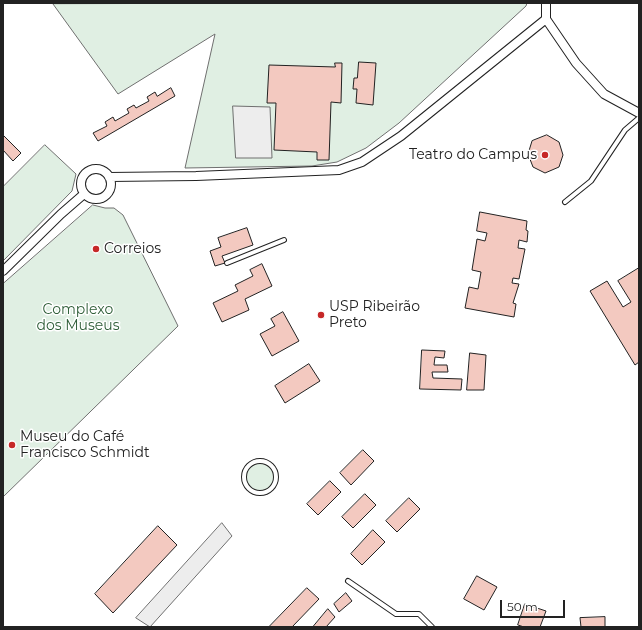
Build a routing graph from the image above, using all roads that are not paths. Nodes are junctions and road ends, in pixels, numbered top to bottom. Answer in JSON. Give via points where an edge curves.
{"nodes":[{"id":1,"x":546,"y":3,"type":"edge"},
{"id":2,"x":546,"y":19,"type":"junction"},
{"id":3,"x":639,"y":113,"type":"edge"},
{"id":4,"x":639,"y":118,"type":"edge"},
{"id":5,"x":109,"y":177,"type":"junction"},
{"id":6,"x":84,"y":194,"type":"junction"},
{"id":7,"x":565,"y":202,"type":"dead end"},
{"id":8,"x":284,"y":240,"type":"dead end"},
{"id":9,"x":226,"y":263,"type":"dead end"},
{"id":10,"x":3,"y":271,"type":"edge"},
{"id":11,"x":247,"y":489,"type":"joint"},
{"id":12,"x":348,"y":582,"type":"dead end"},
{"id":13,"x":432,"y":627,"type":"edge"}],
"edges":[{"from":1,"to":2,"type":"street"},
{"from":2,"to":3,"type":"street","via":[[576,63],[604,94]]},
{"from":2,"to":5,"type":"street","via":[[401,136],[362,162],[339,170]]},
{"from":4,"to":7,"type":"lane","via":[[625,130],[591,180]]},
{"from":5,"to":6,"type":"street","via":[[111,187],[106,196],[94,200]]},
{"from":5,"to":6,"type":"street","via":[[102,171],[89,171],[81,184]]},
{"from":6,"to":10,"type":"street"},
{"from":8,"to":9,"type":"lane"},
{"from":11,"to":11,"type":"lane","via":[[256,494],[270,490],[276,481],[273,467],[263,461],[248,465],[243,479]]},
{"from":12,"to":13,"type":"lane","via":[[396,614],[419,614]]}]}
